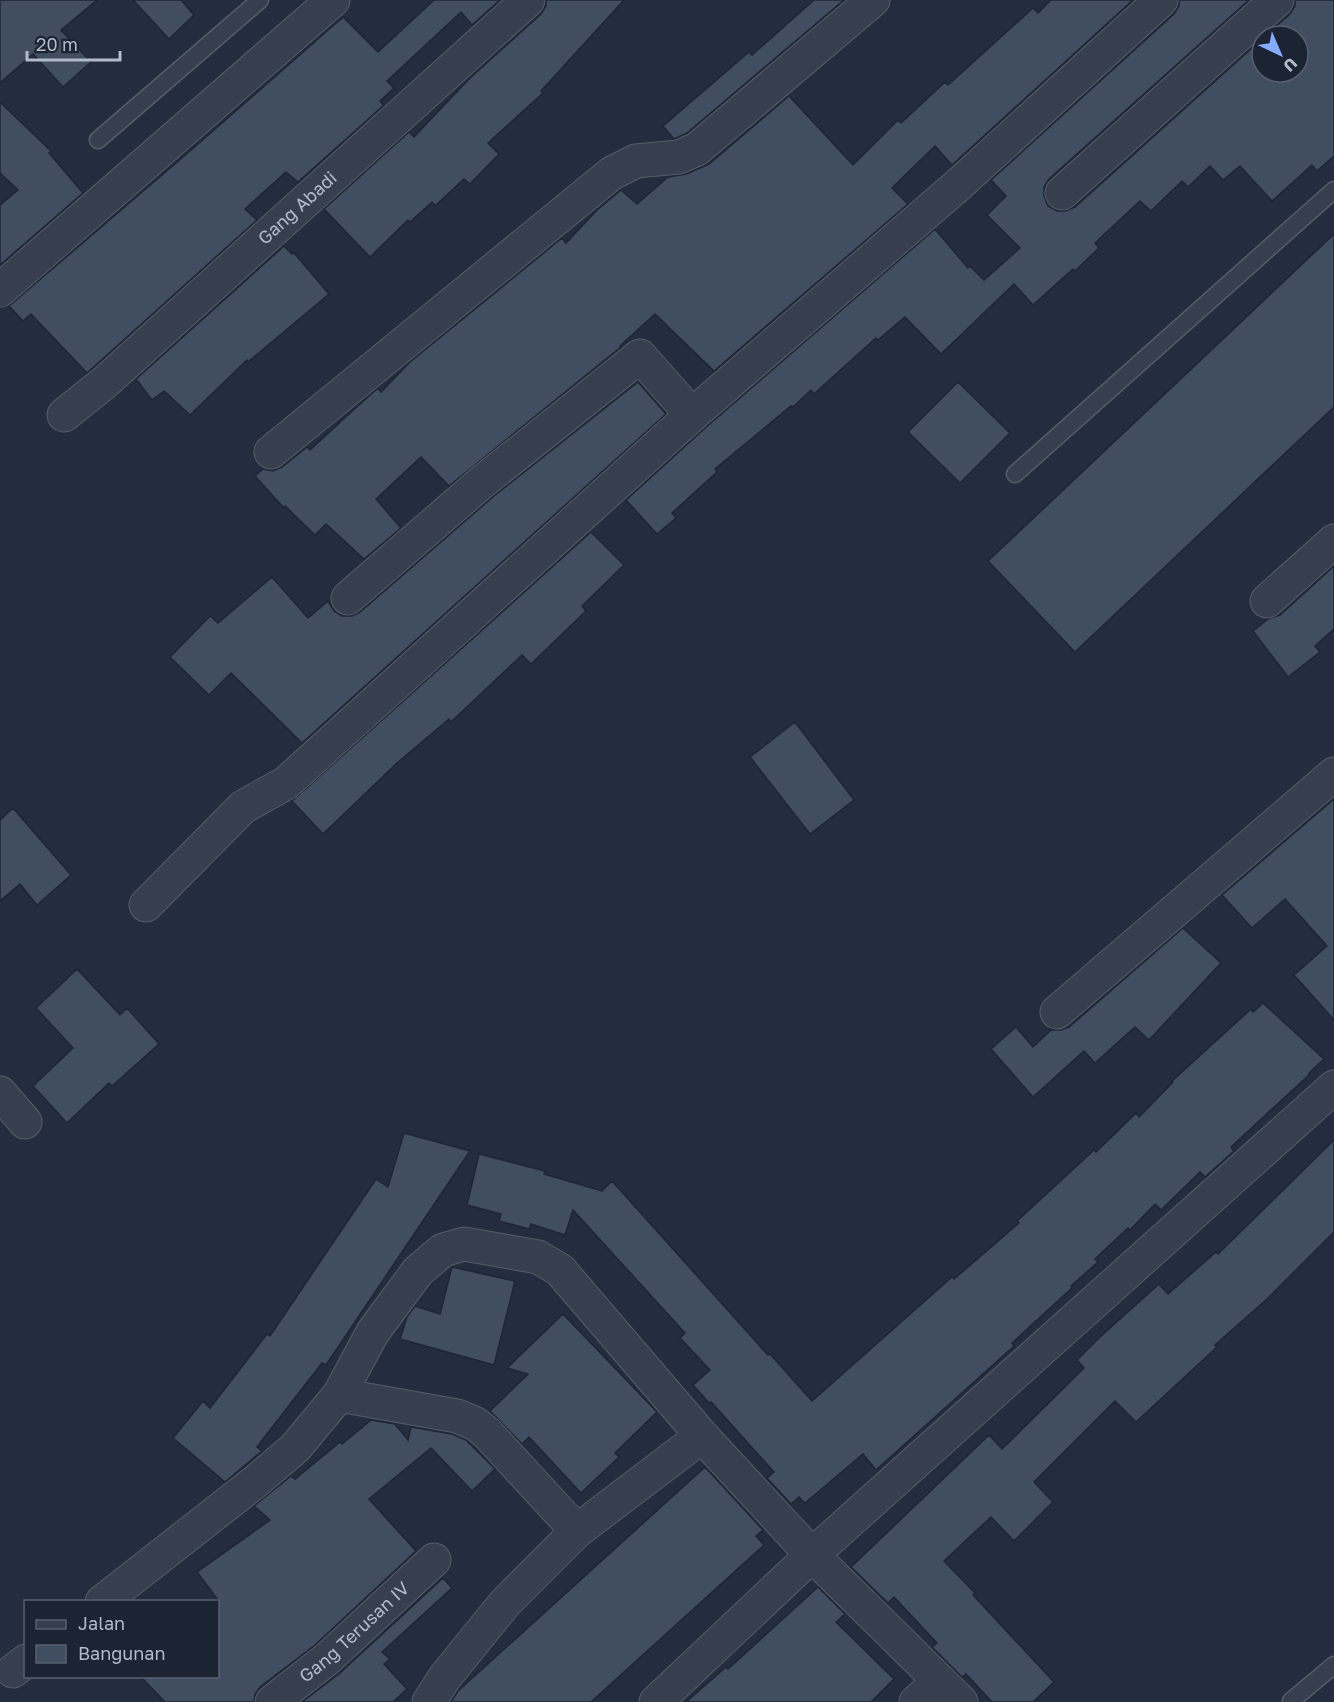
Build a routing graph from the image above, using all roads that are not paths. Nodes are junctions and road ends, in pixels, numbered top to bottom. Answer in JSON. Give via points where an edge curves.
{"nodes":[{"id":1,"x":260,"y":0,"type":"edge"},
{"id":2,"x":333,"y":0,"type":"edge"},
{"id":3,"x":528,"y":0,"type":"edge"},
{"id":4,"x":873,"y":0,"type":"edge"},
{"id":5,"x":1161,"y":0,"type":"edge"},
{"id":6,"x":1277,"y":0,"type":"edge"},
{"id":7,"x":98,"y":140,"type":"dead end"},
{"id":8,"x":1334,"y":190,"type":"edge"},
{"id":9,"x":1062,"y":193,"type":"dead end"},
{"id":10,"x":0,"y":290,"type":"edge"},
{"id":11,"x":64,"y":415,"type":"dead end"},
{"id":12,"x":692,"y":415,"type":"junction"},
{"id":13,"x":271,"y":452,"type":"dead end"},
{"id":14,"x":1015,"y":474,"type":"dead end"},
{"id":15,"x":1334,"y":541,"type":"edge"},
{"id":16,"x":348,"y":598,"type":"dead end"},
{"id":17,"x":1267,"y":601,"type":"dead end"},
{"id":18,"x":1334,"y":774,"type":"edge"},
{"id":19,"x":146,"y":905,"type":"dead end"},
{"id":20,"x":1057,"y":1012,"type":"dead end"},
{"id":21,"x":1334,"y":1087,"type":"edge"},
{"id":22,"x":0,"y":1093,"type":"edge"},
{"id":23,"x":25,"y":1122,"type":"dead end"},
{"id":24,"x":339,"y":1395,"type":"junction"},
{"id":25,"x":702,"y":1436,"type":"junction"},
{"id":26,"x":577,"y":1531,"type":"junction"},
{"id":27,"x":812,"y":1555,"type":"junction"},
{"id":28,"x":434,"y":1560,"type":"dead end"},
{"id":29,"x":105,"y":1600,"type":"edge"},
{"id":30,"x":1334,"y":1665,"type":"edge"},
{"id":31,"x":939,"y":1695,"type":"edge"},
{"id":32,"x":291,"y":1697,"type":"edge"},
{"id":33,"x":1291,"y":1701,"type":"edge"},
{"id":34,"x":429,"y":1702,"type":"edge"},
{"id":35,"x":656,"y":1702,"type":"edge"}],
"edges":[{"from":1,"to":7,"type":"lane"},
{"from":2,"to":10,"type":"street"},
{"from":3,"to":11,"type":"street","name":"Gang Abadi"},
{"from":4,"to":13,"type":"street","via":[[697,149],[679,157],[636,161],[612,173]]},
{"from":5,"to":12,"type":"street","via":[[957,186]]},
{"from":6,"to":9,"type":"street"},
{"from":8,"to":14,"type":"lane"},
{"from":12,"to":16,"type":"street","via":[[639,356],[482,482]]},
{"from":12,"to":19,"type":"street","via":[[286,783],[243,807]]},
{"from":15,"to":17,"type":"street"},
{"from":18,"to":20,"type":"street"},
{"from":21,"to":27,"type":"street"},
{"from":22,"to":23,"type":"street"},
{"from":24,"to":25,"type":"street","via":[[373,1332],[418,1271],[443,1250],[464,1244],[538,1257],[560,1270]]},
{"from":24,"to":26,"type":"street","via":[[457,1416],[476,1424]]},
{"from":24,"to":29,"type":"street","via":[[295,1448]]},
{"from":25,"to":26,"type":"street"},
{"from":25,"to":27,"type":"street"},
{"from":26,"to":34,"type":"street","via":[[505,1604]]},
{"from":27,"to":31,"type":"street"},
{"from":27,"to":35,"type":"street"},
{"from":28,"to":32,"type":"street","name":"Gang Terusan IV"},
{"from":30,"to":33,"type":"lane"}]}
